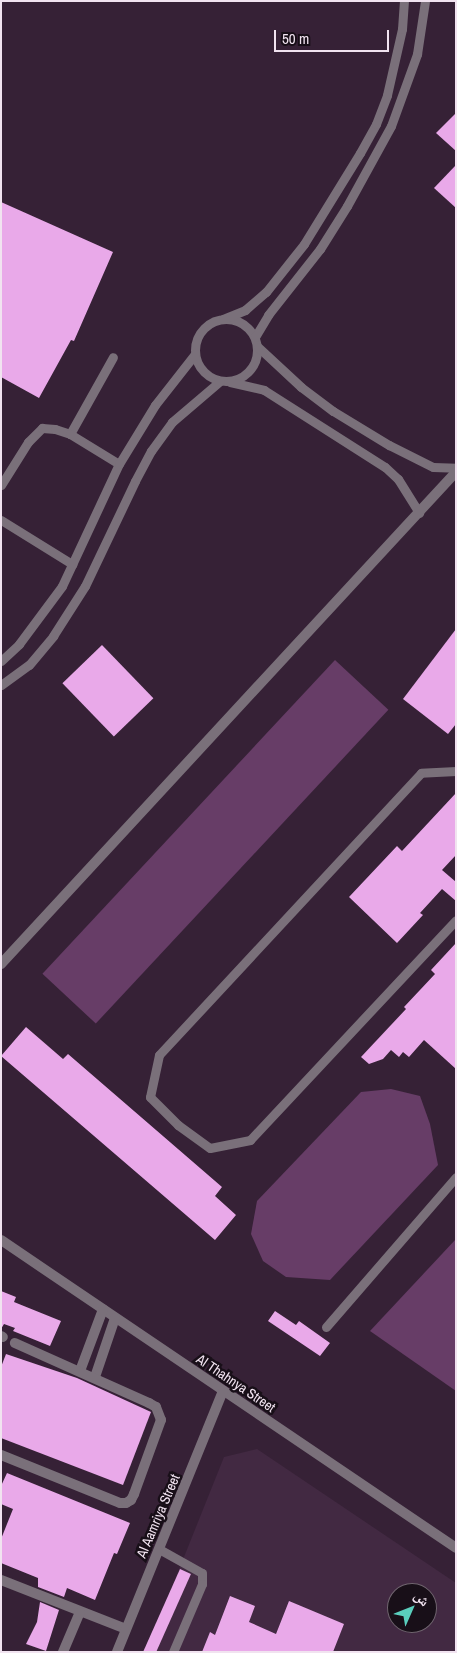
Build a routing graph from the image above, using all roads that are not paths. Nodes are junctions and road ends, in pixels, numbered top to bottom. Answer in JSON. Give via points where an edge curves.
{"nodes":[{"id":1,"x":404,"y":1,"type":"edge"},
{"id":2,"x":425,"y":1,"type":"edge"},
{"id":3,"x":223,"y":319,"type":"junction"},
{"id":4,"x":255,"y":337,"type":"junction"},
{"id":5,"x":258,"y":347,"type":"junction"},
{"id":6,"x":195,"y":354,"type":"junction"},
{"id":7,"x":113,"y":357,"type":"dead end"},
{"id":8,"x":220,"y":381,"type":"junction"},
{"id":9,"x":230,"y":382,"type":"junction"},
{"id":10,"x":70,"y":434,"type":"junction"},
{"id":11,"x":119,"y":464,"type":"junction"},
{"id":12,"x":456,"y":468,"type":"edge"},
{"id":13,"x":456,"y":472,"type":"edge"},
{"id":14,"x":1,"y":485,"type":"edge"},
{"id":15,"x":419,"y":513,"type":"junction"},
{"id":16,"x":1,"y":520,"type":"edge"},
{"id":17,"x":72,"y":564,"type":"junction"},
{"id":18,"x":1,"y":661,"type":"edge"},
{"id":19,"x":1,"y":685,"type":"edge"},
{"id":20,"x":456,"y":771,"type":"edge"},
{"id":21,"x":456,"y":920,"type":"edge"},
{"id":22,"x":1,"y":964,"type":"edge"},
{"id":23,"x":456,"y":1177,"type":"edge"},
{"id":24,"x":1,"y":1240,"type":"edge"},
{"id":25,"x":103,"y":1310,"type":"junction"},
{"id":26,"x":115,"y":1318,"type":"junction"},
{"id":27,"x":326,"y":1327,"type":"dead end"},
{"id":28,"x":15,"y":1342,"type":"dead end"},
{"id":29,"x":80,"y":1372,"type":"junction"},
{"id":30,"x":95,"y":1378,"type":"junction"},
{"id":31,"x":223,"y":1391,"type":"junction"},
{"id":32,"x":1,"y":1455,"type":"edge"},
{"id":33,"x":456,"y":1548,"type":"edge"},
{"id":34,"x":159,"y":1549,"type":"junction"},
{"id":35,"x":1,"y":1580,"type":"edge"},
{"id":36,"x":80,"y":1612,"type":"junction"},
{"id":37,"x":126,"y":1629,"type":"junction"},
{"id":38,"x":63,"y":1652,"type":"edge"},
{"id":39,"x":117,"y":1652,"type":"edge"},
{"id":40,"x":173,"y":1652,"type":"edge"}],
"edges":[{"from":1,"to":3,"type":"lane","via":[[400,44],[387,95],[360,153],[304,244],[266,292],[245,310]]},
{"from":2,"to":4,"type":"lane","via":[[417,54],[386,135],[325,242],[268,315]]},
{"from":3,"to":4,"type":"lane","via":[[242,323]]},
{"from":3,"to":6,"type":"lane","via":[[213,321],[199,334]]},
{"from":4,"to":5,"type":"lane"},
{"from":5,"to":9,"type":"lane","via":[[254,366]]},
{"from":5,"to":12,"type":"lane","via":[[300,387],[389,446],[433,467]]},
{"from":6,"to":8,"type":"lane","via":[[203,371]]},
{"from":6,"to":11,"type":"lane","via":[[155,405]]},
{"from":7,"to":10,"type":"lane"},
{"from":8,"to":9,"type":"lane"},
{"from":8,"to":19,"type":"lane","via":[[166,430],[135,481],[85,586],[53,636],[29,665]]},
{"from":9,"to":15,"type":"lane","via":[[264,390],[386,467],[398,479]]},
{"from":10,"to":11,"type":"lane"},
{"from":10,"to":14,"type":"lane","via":[[55,428],[42,428],[28,442]]},
{"from":11,"to":17,"type":"lane"},
{"from":13,"to":15,"type":"street"},
{"from":15,"to":22,"type":"street"},
{"from":16,"to":17,"type":"lane"},
{"from":17,"to":18,"type":"lane","via":[[62,586],[19,644]]},
{"from":20,"to":21,"type":"lane","via":[[421,773],[414,780],[159,1055],[150,1097],[178,1125],[210,1148],[250,1140]]},
{"from":23,"to":27,"type":"lane"},
{"from":24,"to":25,"type":"street","name":"Al Thahnya Street"},
{"from":25,"to":26,"type":"street","name":"Al Thahnya Street"},
{"from":25,"to":29,"type":"street"},
{"from":26,"to":30,"type":"street"},
{"from":26,"to":31,"type":"street","name":"Al Thahnya Street"},
{"from":28,"to":29,"type":"street"},
{"from":29,"to":30,"type":"street"},
{"from":30,"to":32,"type":"street","via":[[149,1403],[160,1413],[161,1420],[131,1500],[120,1503]]},
{"from":31,"to":33,"type":"street","name":"Al Thahnya Street"},
{"from":31,"to":34,"type":"street","name":"Al Aamriya Street"},
{"from":34,"to":37,"type":"street","name":"Al Aamriya Street"},
{"from":34,"to":40,"type":"lane","via":[[202,1573]]},
{"from":35,"to":36,"type":"street"},
{"from":36,"to":37,"type":"street"},
{"from":36,"to":38,"type":"street"},
{"from":37,"to":39,"type":"street","name":"Al Aamriya Street"}]}
